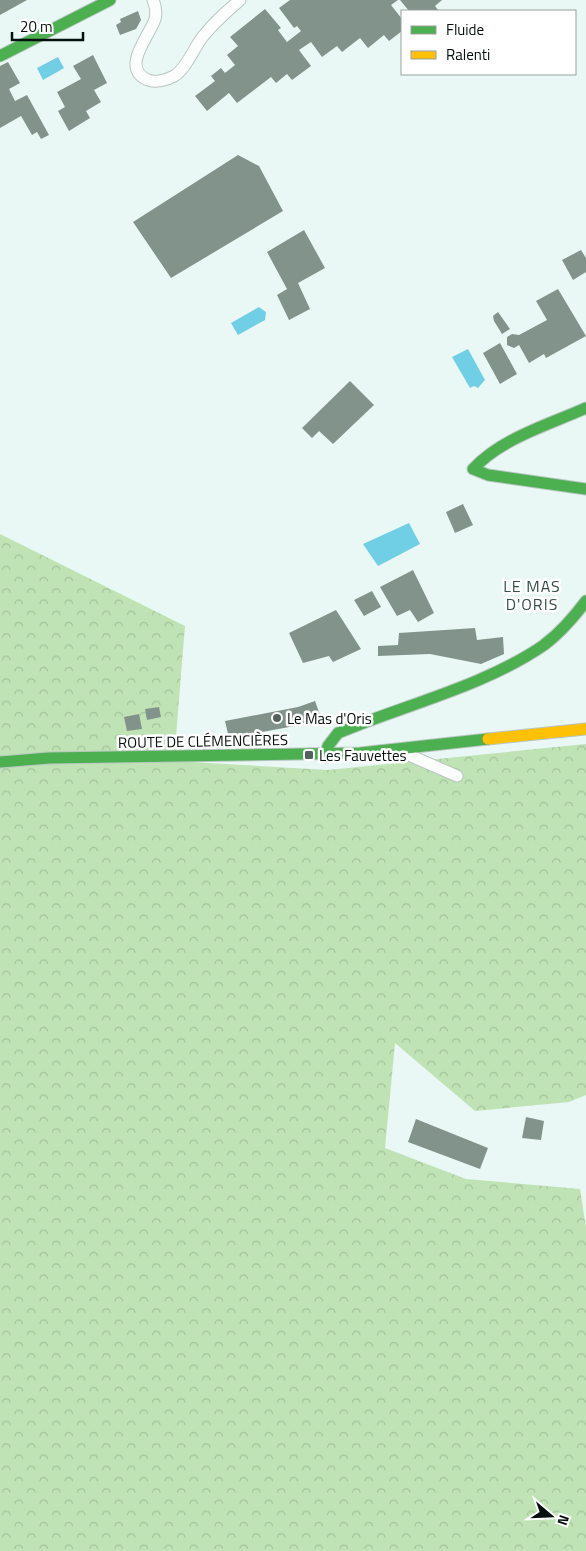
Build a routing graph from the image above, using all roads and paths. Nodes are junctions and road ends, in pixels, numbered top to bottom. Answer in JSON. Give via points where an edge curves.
{"nodes":[{"id":1,"x":110,"y":0,"type":"edge"},
{"id":2,"x":153,"y":0,"type":"edge"},
{"id":3,"x":240,"y":0,"type":"edge"},
{"id":4,"x":0,"y":56,"type":"edge"},
{"id":5,"x":586,"y":408,"type":"edge"},
{"id":6,"x":586,"y":489,"type":"edge"},
{"id":7,"x":586,"y":602,"type":"edge"},
{"id":8,"x":586,"y":729,"type":"edge"},
{"id":9,"x":390,"y":750,"type":"junction"},
{"id":10,"x":326,"y":753,"type":"junction"},
{"id":11,"x":0,"y":762,"type":"edge"},
{"id":12,"x":457,"y":776,"type":"dead end"}],
"edges":[{"from":1,"to":4,"type":"street"},
{"from":2,"to":3,"type":"lane","via":[[155,20],[141,43],[137,65],[140,74],[148,80],[158,81],[175,76],[218,18]]},
{"from":5,"to":6,"type":"street","via":[[508,444],[479,460],[473,469]]},
{"from":7,"to":10,"type":"street","via":[[574,618],[539,648],[485,675],[338,733]]},
{"from":8,"to":9,"type":"street","name":"ROUTE DE CLÉMENCIÈRES"},
{"from":9,"to":10,"type":"street","name":"ROUTE DE CLÉMENCIÈRES"},
{"from":9,"to":12,"type":"lane"},
{"from":10,"to":11,"type":"street","name":"ROUTE DE CLÉMENCIÈRES","via":[[48,758]]}]}
